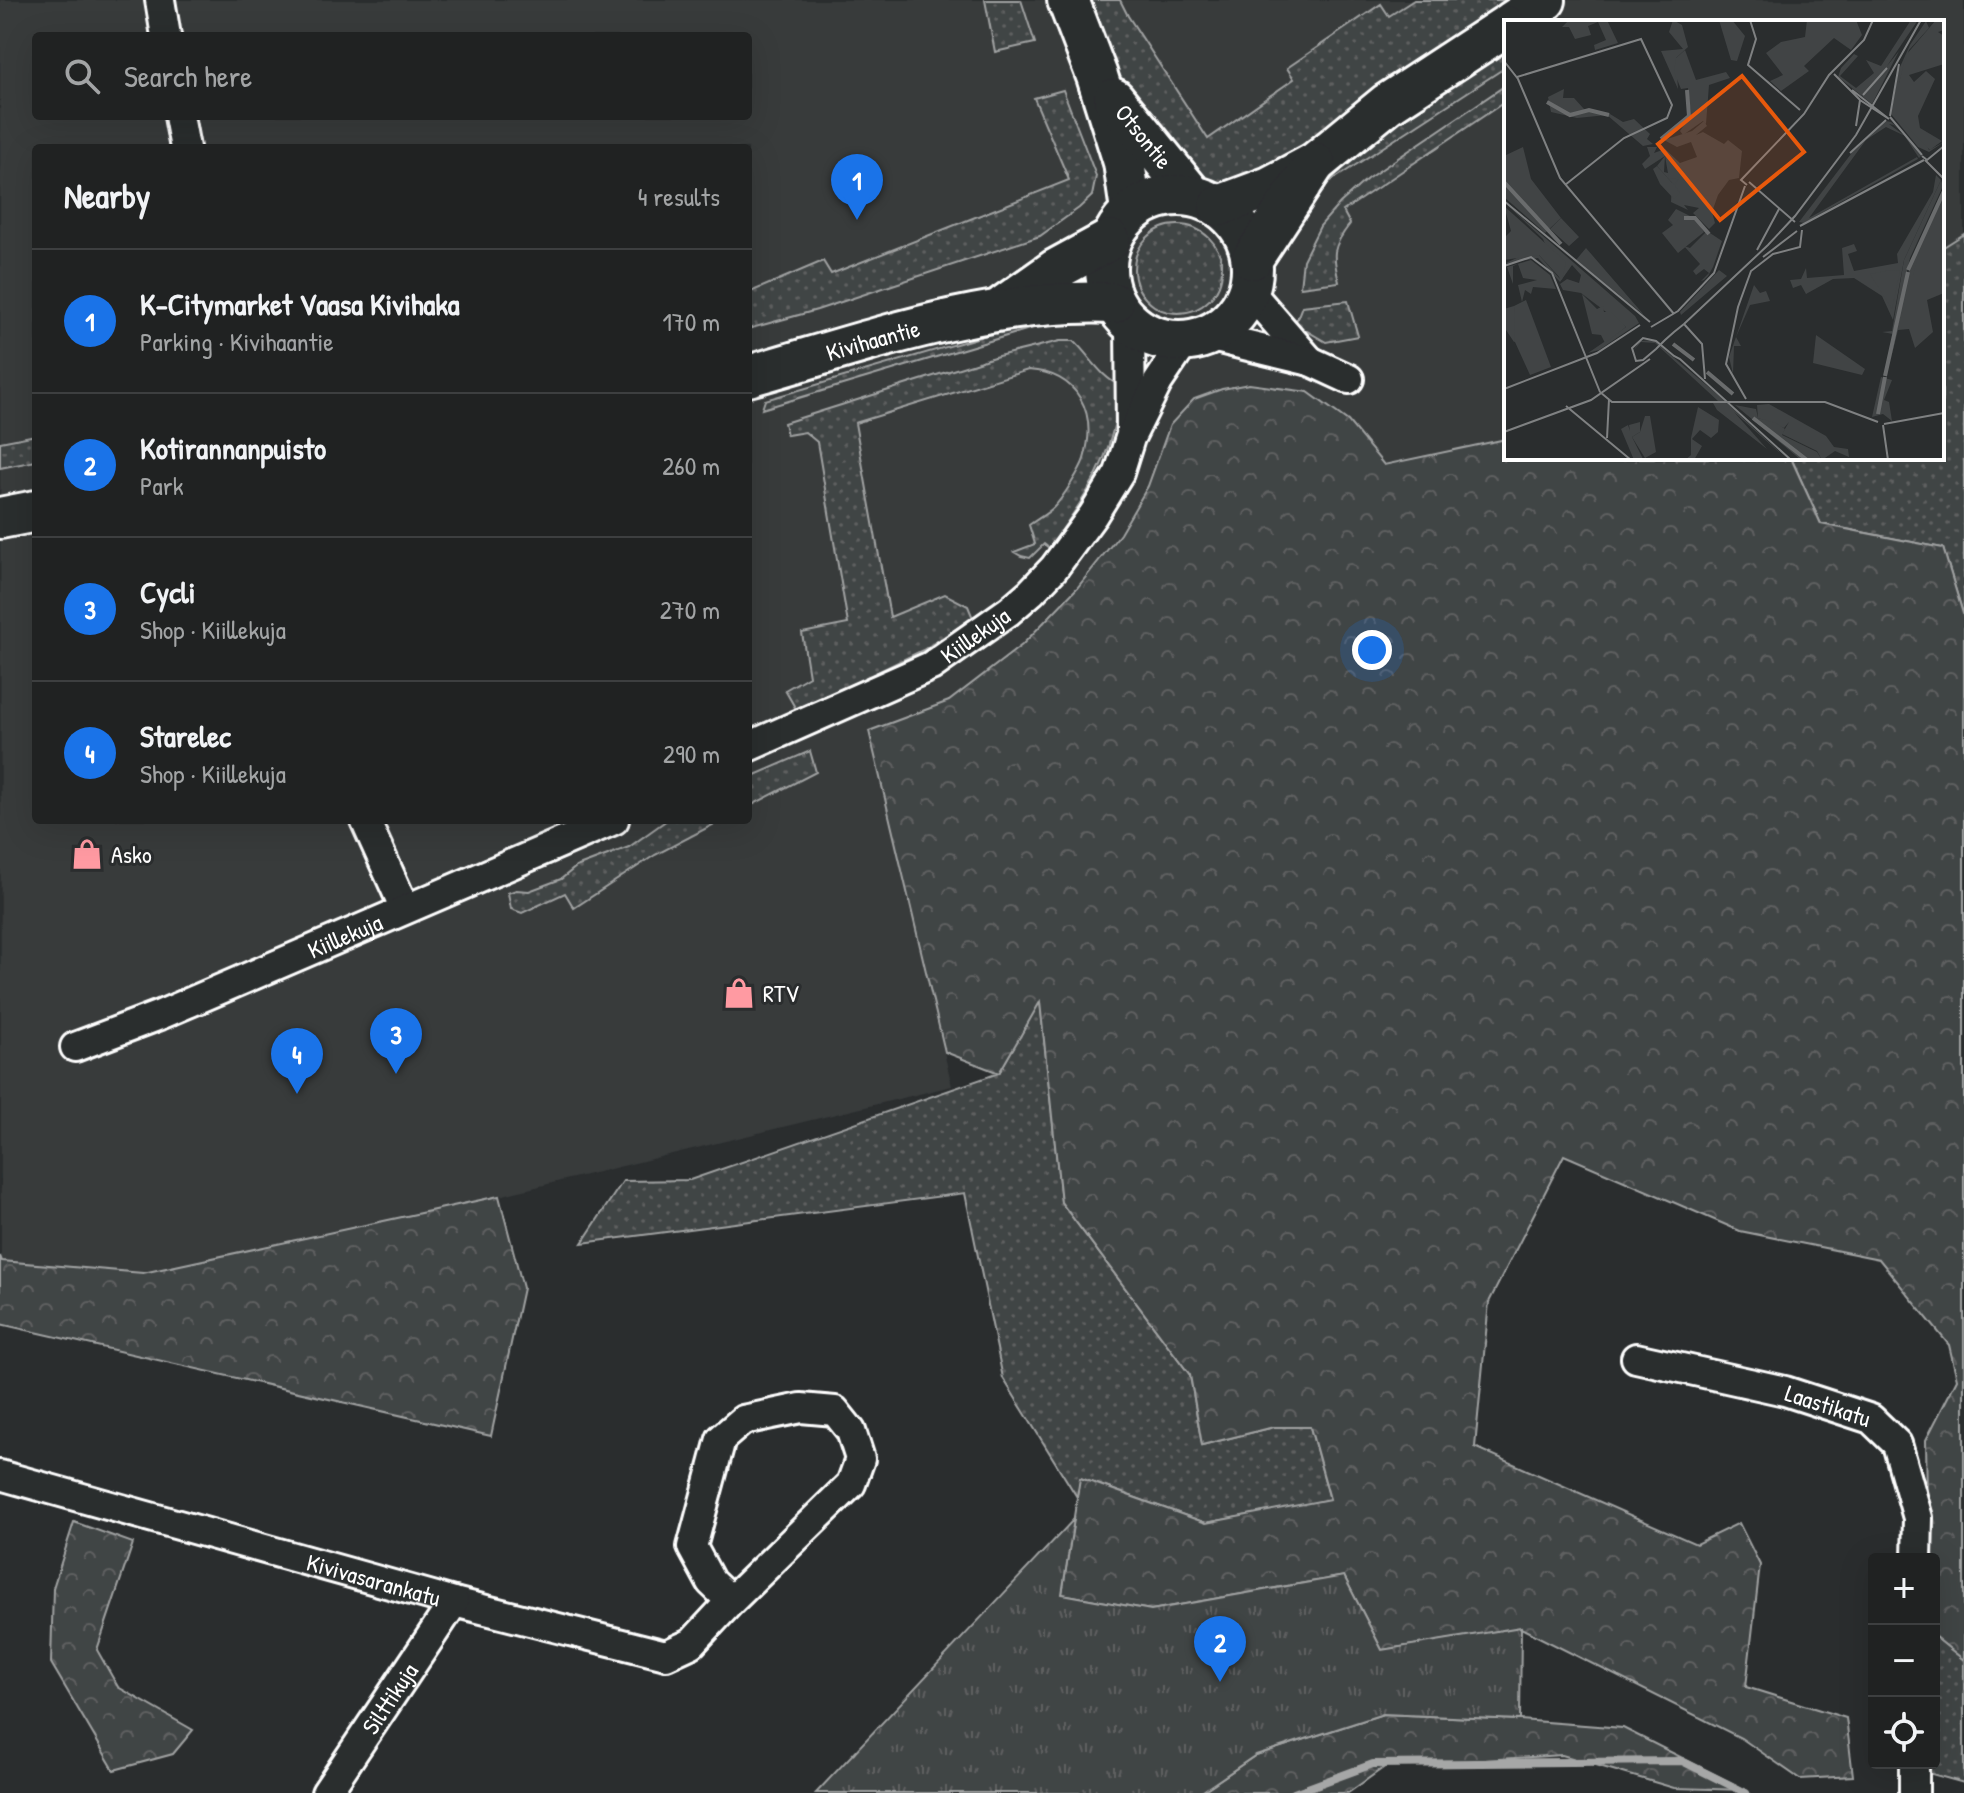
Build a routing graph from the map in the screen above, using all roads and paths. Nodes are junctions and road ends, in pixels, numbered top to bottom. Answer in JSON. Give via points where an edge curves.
{"nodes":[{"id":1,"x":160,"y":0,"type":"edge"},
{"id":2,"x":1068,"y":0,"type":"edge"},
{"id":3,"x":1545,"y":0,"type":"edge"},
{"id":4,"x":1515,"y":20,"type":"edge"},
{"id":5,"x":1504,"y":27,"type":"edge"},
{"id":6,"x":165,"y":32,"type":"edge"},
{"id":7,"x":1097,"y":76,"type":"junction"},
{"id":8,"x":180,"y":120,"type":"edge"},
{"id":9,"x":184,"y":144,"type":"edge"},
{"id":10,"x":1315,"y":163,"type":"junction"},
{"id":11,"x":1206,"y":201,"type":"junction"},
{"id":12,"x":1121,"y":226,"type":"junction"},
{"id":13,"x":1250,"y":275,"type":"junction"},
{"id":14,"x":1001,"y":308,"type":"junction"},
{"id":15,"x":1121,"y":313,"type":"junction"},
{"id":16,"x":1196,"y":339,"type":"junction"},
{"id":17,"x":1310,"y":361,"type":"junction"},
{"id":18,"x":752,"y":375,"type":"edge"},
{"id":19,"x":1349,"y":379,"type":"dead end"},
{"id":20,"x":1130,"y":438,"type":"junction"},
{"id":21,"x":32,"y":512,"type":"edge"},
{"id":22,"x":0,"y":518,"type":"edge"},
{"id":23,"x":752,"y":745,"type":"edge"},
{"id":24,"x":367,"y":824,"type":"edge"},
{"id":25,"x":605,"y":824,"type":"edge"},
{"id":26,"x":405,"y":909,"type":"junction"},
{"id":27,"x":75,"y":1047,"type":"dead end"},
{"id":28,"x":1636,"y":1358,"type":"dead end"},
{"id":29,"x":0,"y":1475,"type":"edge"},
{"id":30,"x":1917,"y":1553,"type":"edge"},
{"id":31,"x":731,"y":1601,"type":"junction"},
{"id":32,"x":454,"y":1602,"type":"junction"},
{"id":33,"x":1914,"y":1769,"type":"edge"},
{"id":34,"x":326,"y":1793,"type":"edge"},
{"id":35,"x":1914,"y":1793,"type":"edge"}],
"edges":[{"from":1,"to":6,"type":"street"},
{"from":2,"to":7,"type":"main road","name":"Otsontie"},
{"from":3,"to":4,"type":"main road"},
{"from":5,"to":10,"type":"main road","via":[[1387,104]]},
{"from":7,"to":11,"type":"main road","name":"Otsontie","via":[[1152,149]]},
{"from":7,"to":12,"type":"main road","name":"Otsontie","via":[[1124,162]]},
{"from":8,"to":9,"type":"street"},
{"from":10,"to":11,"type":"main road","via":[[1270,187]]},
{"from":10,"to":13,"type":"main road"},
{"from":11,"to":12,"type":"main road","via":[[1170,195],[1149,200]]},
{"from":11,"to":13,"type":"main road","via":[[1235,221],[1247,239]]},
{"from":12,"to":14,"type":"main road","name":"Kivihaantie"},
{"from":12,"to":15,"type":"main road","via":[[1105,261],[1106,282]]},
{"from":13,"to":16,"type":"main road","via":[[1232,318]]},
{"from":13,"to":17,"type":"street"},
{"from":14,"to":15,"type":"main road","name":"Kivihaantie","via":[[1068,301]]},
{"from":14,"to":18,"type":"main road","name":"Kivihaantie"},
{"from":15,"to":16,"type":"main road","via":[[1156,338]]},
{"from":15,"to":20,"type":"street","name":"Kiillekuja"},
{"from":16,"to":17,"type":"street"},
{"from":16,"to":20,"type":"street","name":"Kiillekuja","via":[[1158,382]]},
{"from":17,"to":19,"type":"street"},
{"from":20,"to":23,"type":"street","name":"Kiillekuja","via":[[1119,473],[1093,515],[1054,568],[1009,611],[931,666]]},
{"from":21,"to":22,"type":"main road"},
{"from":24,"to":26,"type":"street"},
{"from":25,"to":26,"type":"street","name":"Kiillekuja"},
{"from":26,"to":27,"type":"street","name":"Kiillekuja"},
{"from":28,"to":30,"type":"street","name":"Laastikatu","via":[[1785,1391],[1871,1419],[1897,1444],[1918,1518]]},
{"from":29,"to":32,"type":"street","name":"Kivivasarankatu"},
{"from":31,"to":31,"type":"street","name":"Kivivasarankatu","via":[[711,1582],[692,1547],[721,1439],[743,1420],[801,1408],[835,1411],[851,1431],[860,1459],[851,1484]]},
{"from":31,"to":32,"type":"street","name":"Kivivasarankatu","via":[[692,1643],[666,1655]]},
{"from":32,"to":34,"type":"street","name":"Silttikuja"},
{"from":33,"to":35,"type":"street"}]}
